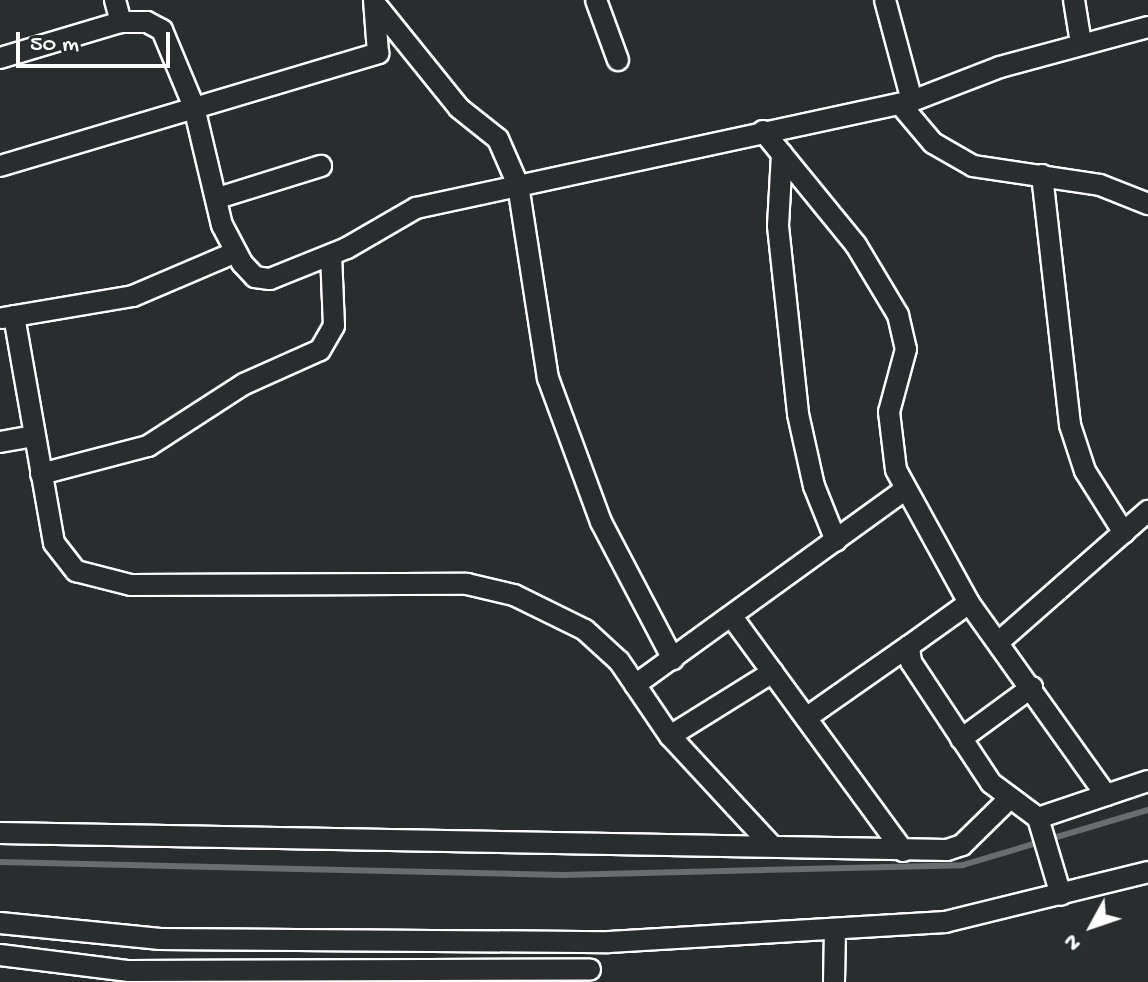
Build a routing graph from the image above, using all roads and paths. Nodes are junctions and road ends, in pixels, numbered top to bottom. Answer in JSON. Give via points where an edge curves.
{"nodes":[{"id":1,"x":115,"y":0,"type":"edge"},
{"id":2,"x":596,"y":0,"type":"edge"},
{"id":3,"x":885,"y":0,"type":"edge"},
{"id":4,"x":1074,"y":0,"type":"edge"},
{"id":5,"x":375,"y":2,"type":"edge"},
{"id":6,"x":121,"y":22,"type":"junction"},
{"id":7,"x":1148,"y":27,"type":"edge"},
{"id":8,"x":1081,"y":43,"type":"junction"},
{"id":9,"x":0,"y":58,"type":"edge"},
{"id":10,"x":618,"y":60,"type":"dead end"},
{"id":11,"x":906,"y":103,"type":"junction"},
{"id":12,"x":194,"y":107,"type":"junction"},
{"id":13,"x":763,"y":131,"type":"junction"},
{"id":14,"x":782,"y":154,"type":"junction"},
{"id":15,"x":0,"y":166,"type":"edge"},
{"id":16,"x":321,"y":166,"type":"dead end"},
{"id":17,"x":1042,"y":175,"type":"junction"},
{"id":18,"x":518,"y":185,"type":"junction"},
{"id":19,"x":218,"y":198,"type":"junction"},
{"id":20,"x":1148,"y":204,"type":"edge"},
{"id":21,"x":236,"y":252,"type":"junction"},
{"id":22,"x":331,"y":255,"type":"junction"},
{"id":23,"x":7,"y":317,"type":"edge"},
{"id":24,"x":34,"y":436,"type":"junction"},
{"id":25,"x":0,"y":442,"type":"edge"},
{"id":26,"x":41,"y":474,"type":"junction"},
{"id":27,"x":902,"y":492,"type":"junction"},
{"id":28,"x":1148,"y":511,"type":"edge"},
{"id":29,"x":1124,"y":533,"type":"junction"},
{"id":30,"x":836,"y":541,"type":"junction"},
{"id":31,"x":969,"y":603,"type":"junction"},
{"id":32,"x":732,"y":617,"type":"junction"},
{"id":33,"x":1001,"y":640,"type":"junction"},
{"id":34,"x":909,"y":646,"type":"junction"},
{"id":35,"x":673,"y":659,"type":"junction"},
{"id":36,"x":773,"y":672,"type":"junction"},
{"id":37,"x":635,"y":685,"type":"junction"},
{"id":38,"x":1032,"y":687,"type":"junction"},
{"id":39,"x":806,"y":718,"type":"junction"},
{"id":40,"x":670,"y":736,"type":"junction"},
{"id":41,"x":961,"y":739,"type":"junction"},
{"id":42,"x":1148,"y":781,"type":"edge"},
{"id":43,"x":1106,"y":795,"type":"junction"},
{"id":44,"x":1007,"y":801,"type":"junction"},
{"id":45,"x":1039,"y":822,"type":"junction"},
{"id":46,"x":0,"y":833,"type":"edge"},
{"id":47,"x":771,"y":845,"type":"junction"},
{"id":48,"x":903,"y":851,"type":"junction"},
{"id":49,"x":1148,"y":872,"type":"edge"},
{"id":50,"x":1058,"y":886,"type":"junction"},
{"id":51,"x":0,"y":923,"type":"edge"},
{"id":52,"x":835,"y":930,"type":"junction"},
{"id":53,"x":585,"y":942,"type":"junction"},
{"id":54,"x":0,"y":955,"type":"edge"},
{"id":55,"x":592,"y":975,"type":"edge"},
{"id":56,"x":834,"y":982,"type":"edge"}],
"edges":[{"from":1,"to":6,"type":"street"},
{"from":2,"to":10,"type":"street"},
{"from":3,"to":11,"type":"street"},
{"from":4,"to":8,"type":"street"},
{"from":5,"to":12,"type":"street","via":[[378,53]]},
{"from":5,"to":18,"type":"street","via":[[459,108],[498,139]]},
{"from":6,"to":9,"type":"street"},
{"from":6,"to":12,"type":"street","via":[[147,22],[162,30]]},
{"from":7,"to":8,"type":"street"},
{"from":8,"to":11,"type":"street"},
{"from":11,"to":13,"type":"street"},
{"from":11,"to":17,"type":"street","via":[[951,156]]},
{"from":12,"to":15,"type":"street"},
{"from":12,"to":19,"type":"street"},
{"from":13,"to":14,"type":"street"},
{"from":13,"to":18,"type":"street"},
{"from":14,"to":27,"type":"street","via":[[856,245],[898,315],[905,364],[889,412]]},
{"from":14,"to":30,"type":"street","via":[[778,226],[798,414],[814,486]]},
{"from":16,"to":19,"type":"street"},
{"from":17,"to":20,"type":"street"},
{"from":17,"to":29,"type":"street","via":[[1070,425],[1085,471]]},
{"from":18,"to":22,"type":"street","via":[[416,208]]},
{"from":18,"to":35,"type":"street","via":[[548,378],[601,522]]},
{"from":19,"to":21,"type":"street"},
{"from":21,"to":22,"type":"street","via":[[255,277],[270,279]]},
{"from":21,"to":23,"type":"street","via":[[133,296]]},
{"from":22,"to":26,"type":"street","via":[[334,326],[320,350],[244,384],[148,446]]},
{"from":23,"to":24,"type":"street"},
{"from":24,"to":25,"type":"street"},
{"from":24,"to":26,"type":"street"},
{"from":26,"to":37,"type":"street","via":[[54,543],[91,580],[467,584],[514,595],[585,630]]},
{"from":27,"to":30,"type":"street"},
{"from":27,"to":31,"type":"street"},
{"from":28,"to":29,"type":"street"},
{"from":29,"to":33,"type":"street"},
{"from":30,"to":32,"type":"street"},
{"from":31,"to":33,"type":"street"},
{"from":31,"to":34,"type":"street"},
{"from":32,"to":35,"type":"street"},
{"from":32,"to":36,"type":"street"},
{"from":33,"to":38,"type":"street"},
{"from":34,"to":39,"type":"street"},
{"from":34,"to":41,"type":"street","via":[[911,662]]},
{"from":35,"to":37,"type":"street"},
{"from":36,"to":39,"type":"street"},
{"from":36,"to":40,"type":"street"},
{"from":37,"to":40,"type":"street"},
{"from":38,"to":41,"type":"street"},
{"from":38,"to":43,"type":"street"},
{"from":39,"to":48,"type":"street"},
{"from":40,"to":47,"type":"street"},
{"from":41,"to":44,"type":"street"},
{"from":42,"to":43,"type":"street"},
{"from":43,"to":45,"type":"street"},
{"from":44,"to":45,"type":"street"},
{"from":44,"to":48,"type":"street","via":[[962,845]]},
{"from":45,"to":50,"type":"street"},
{"from":46,"to":47,"type":"street"},
{"from":47,"to":48,"type":"street"},
{"from":49,"to":50,"type":"street"},
{"from":50,"to":52,"type":"street","via":[[945,922]]},
{"from":51,"to":53,"type":"street","via":[[160,939]]},
{"from":52,"to":53,"type":"street"},
{"from":52,"to":56,"type":"street"},
{"from":53,"to":55,"type":"street"},
{"from":54,"to":55,"type":"street","via":[[129,971]]}]}
